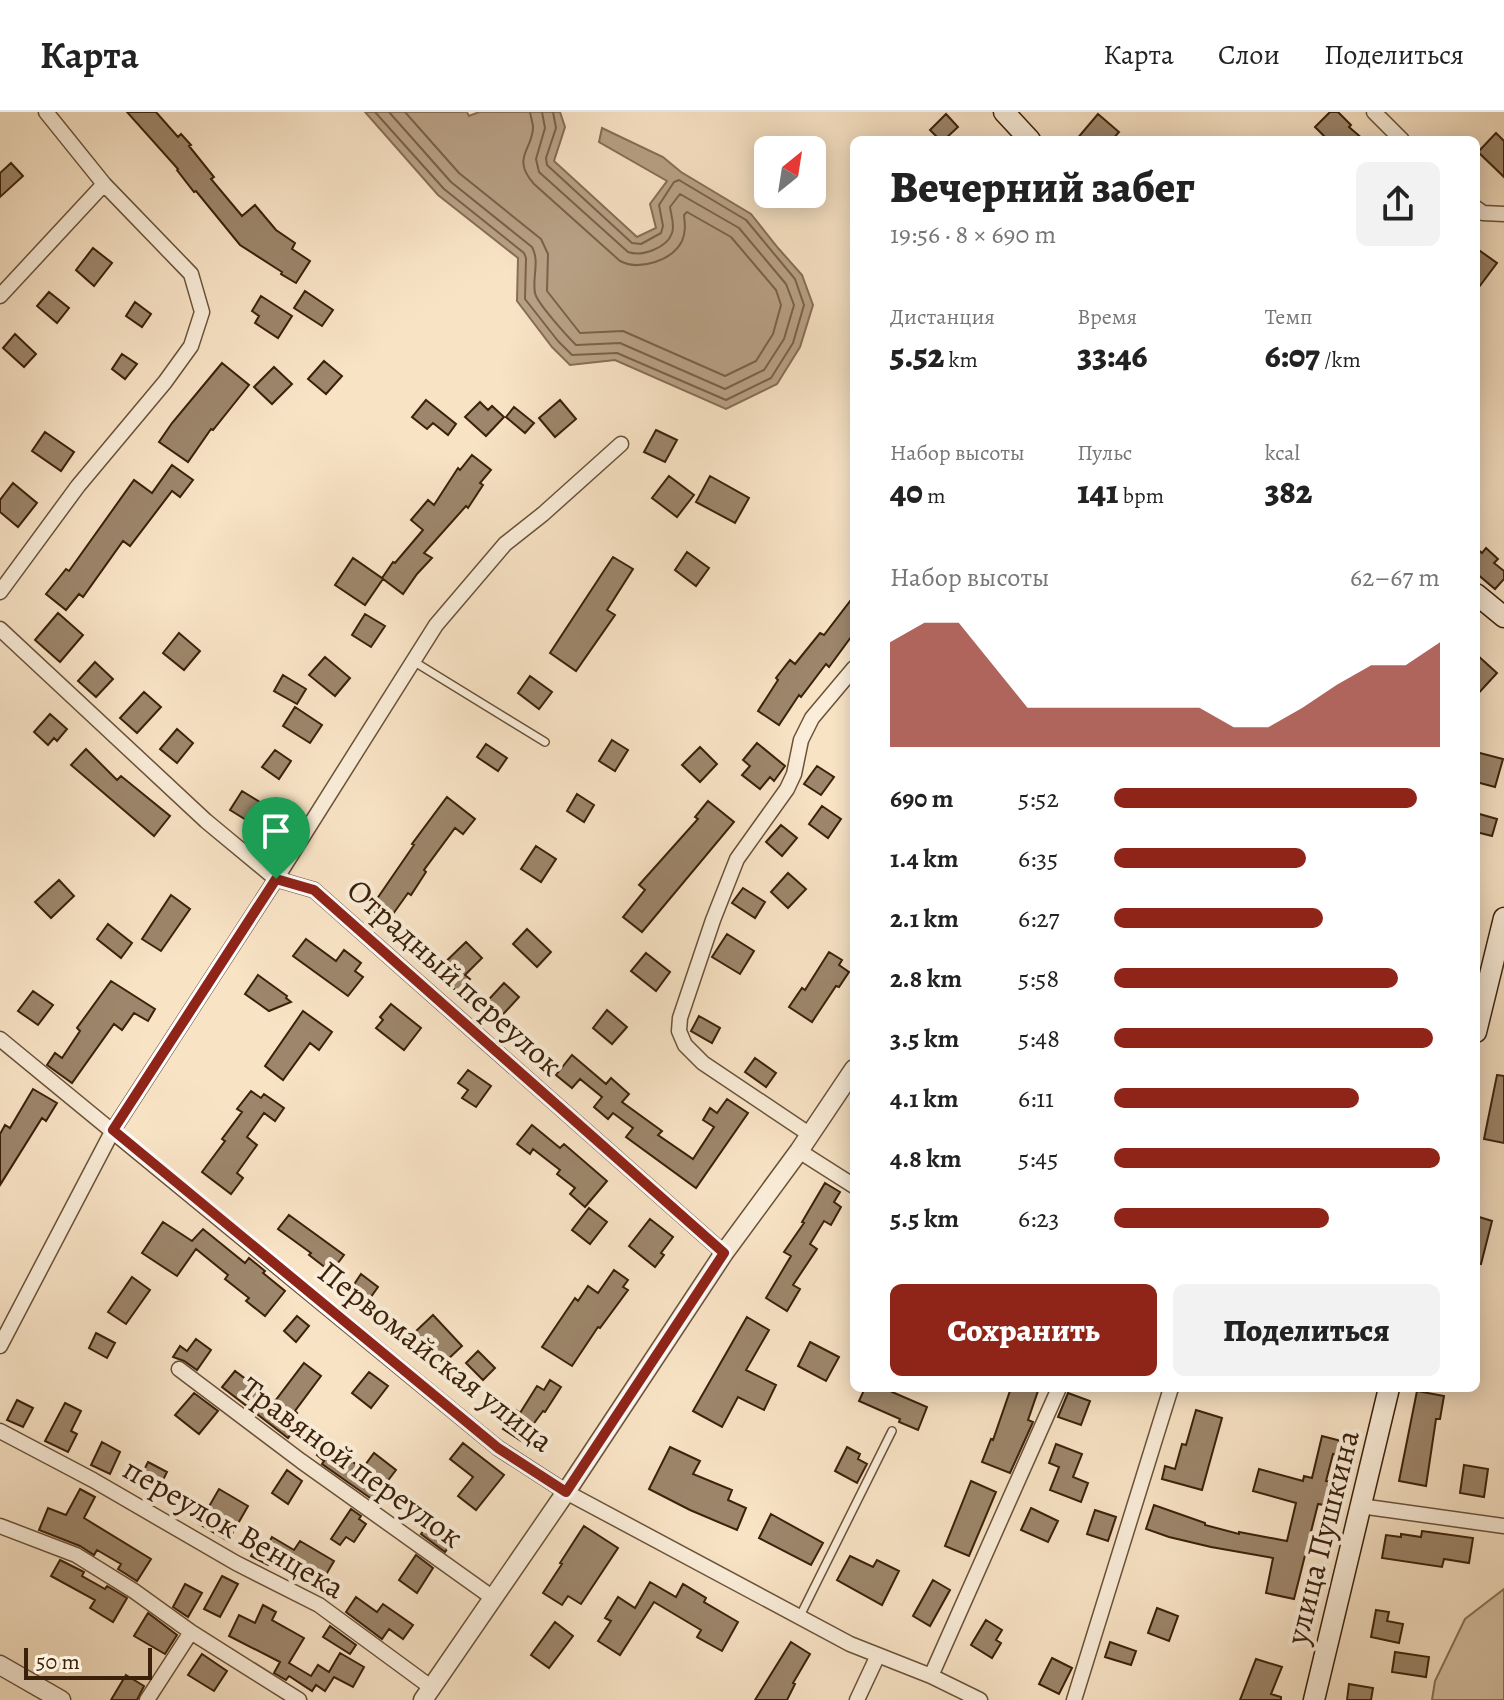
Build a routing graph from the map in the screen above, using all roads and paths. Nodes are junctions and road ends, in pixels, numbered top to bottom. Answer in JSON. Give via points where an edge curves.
{"nodes":[{"id":1,"x":46,"y":112,"type":"edge"},
{"id":2,"x":1004,"y":112,"type":"edge"},
{"id":3,"x":1374,"y":112,"type":"edge"},
{"id":4,"x":1026,"y":136,"type":"edge"},
{"id":5,"x":1398,"y":136,"type":"edge"},
{"id":6,"x":104,"y":184,"type":"junction"},
{"id":7,"x":1480,"y":211,"type":"edge"},
{"id":8,"x":1504,"y":214,"type":"edge"},
{"id":9,"x":0,"y":296,"type":"edge"},
{"id":10,"x":621,"y":444,"type":"dead end"},
{"id":11,"x":0,"y":592,"type":"edge"},
{"id":12,"x":1480,"y":597,"type":"edge"},
{"id":13,"x":1504,"y":617,"type":"edge"},
{"id":14,"x":0,"y":629,"type":"edge"},
{"id":15,"x":413,"y":661,"type":"junction"},
{"id":16,"x":850,"y":673,"type":"edge"},
{"id":17,"x":545,"y":742,"type":"dead end"},
{"id":18,"x":276,"y":879,"type":"junction"},
{"id":19,"x":1504,"y":918,"type":"edge"},
{"id":20,"x":1500,"y":953,"type":"edge"},
{"id":21,"x":1480,"y":1019,"type":"edge"},
{"id":22,"x":0,"y":1039,"type":"edge"},
{"id":23,"x":850,"y":1075,"type":"edge"},
{"id":24,"x":113,"y":1130,"type":"junction"},
{"id":25,"x":809,"y":1134,"type":"junction"},
{"id":26,"x":799,"y":1151,"type":"junction"},
{"id":27,"x":850,"y":1183,"type":"edge"},
{"id":28,"x":724,"y":1253,"type":"junction"},
{"id":29,"x":0,"y":1346,"type":"edge"},
{"id":30,"x":179,"y":1369,"type":"dead end"},
{"id":31,"x":1057,"y":1392,"type":"edge"},
{"id":32,"x":1170,"y":1392,"type":"edge"},
{"id":33,"x":1388,"y":1392,"type":"edge"},
{"id":34,"x":0,"y":1431,"type":"edge"},
{"id":35,"x":892,"y":1431,"type":"dead end"},
{"id":36,"x":566,"y":1492,"type":"junction"},
{"id":37,"x":1360,"y":1506,"type":"junction"},
{"id":38,"x":0,"y":1526,"type":"edge"},
{"id":39,"x":1504,"y":1526,"type":"edge"},
{"id":40,"x":493,"y":1598,"type":"junction"},
{"id":41,"x":800,"y":1616,"type":"junction"},
{"id":42,"x":191,"y":1632,"type":"junction"},
{"id":43,"x":878,"y":1655,"type":"junction"},
{"id":44,"x":0,"y":1665,"type":"edge"},
{"id":45,"x":931,"y":1676,"type":"junction"},
{"id":46,"x":427,"y":1694,"type":"edge"},
{"id":47,"x":61,"y":1700,"type":"edge"},
{"id":48,"x":147,"y":1700,"type":"edge"},
{"id":49,"x":299,"y":1700,"type":"edge"},
{"id":50,"x":857,"y":1700,"type":"edge"},
{"id":51,"x":980,"y":1700,"type":"edge"},
{"id":52,"x":1074,"y":1700,"type":"edge"},
{"id":53,"x":1314,"y":1700,"type":"edge"}],
"edges":[{"from":1,"to":6,"type":"street"},
{"from":2,"to":4,"type":"main road"},
{"from":3,"to":5,"type":"street"},
{"from":6,"to":9,"type":"street"},
{"from":6,"to":11,"type":"street","via":[[191,274],[202,312],[191,346]]},
{"from":7,"to":8,"type":"street"},
{"from":10,"to":15,"type":"street","via":[[505,544],[436,625]]},
{"from":12,"to":13,"type":"main road"},
{"from":14,"to":18,"type":"street","name":"Отрадный переулок","via":[[206,821]]},
{"from":15,"to":17,"type":"lane"},
{"from":15,"to":18,"type":"street"},
{"from":16,"to":25,"type":"street","via":[[812,718],[787,789],[737,859],[680,1018],[685,1045],[703,1063]]},
{"from":18,"to":24,"type":"street"},
{"from":18,"to":28,"type":"street","name":"Отрадный переулок","via":[[314,890]]},
{"from":19,"to":20,"type":"main road"},
{"from":20,"to":21,"type":"main road"},
{"from":22,"to":24,"type":"street","name":"Первомайская улица"},
{"from":23,"to":25,"type":"street"},
{"from":24,"to":29,"type":"street"},
{"from":24,"to":36,"type":"street","name":"Первомайская улица","via":[[498,1448]]},
{"from":25,"to":26,"type":"street"},
{"from":26,"to":27,"type":"street"},
{"from":26,"to":28,"type":"street"},
{"from":28,"to":36,"type":"street"},
{"from":30,"to":40,"type":"street","name":"Травяной переулок"},
{"from":31,"to":45,"type":"street"},
{"from":32,"to":52,"type":"street"},
{"from":33,"to":37,"type":"main road","name":"улица Пушкина"},
{"from":34,"to":46,"type":"street","name":"переулок Венцека","via":[[319,1605]]},
{"from":35,"to":41,"type":"lane"},
{"from":36,"to":40,"type":"street"},
{"from":36,"to":41,"type":"street","name":"Первомайская улица"},
{"from":37,"to":39,"type":"street"},
{"from":37,"to":53,"type":"main road","name":"улица Пушкина"},
{"from":38,"to":42,"type":"street","via":[[76,1555]]},
{"from":40,"to":46,"type":"street"},
{"from":41,"to":43,"type":"street","name":"Первомайская улица"},
{"from":42,"to":48,"type":"street"},
{"from":42,"to":49,"type":"street"},
{"from":43,"to":45,"type":"street","name":"Первомайская улица"},
{"from":43,"to":50,"type":"street"},
{"from":44,"to":47,"type":"street"},
{"from":45,"to":51,"type":"street","name":"Первомайская улица"}]}
